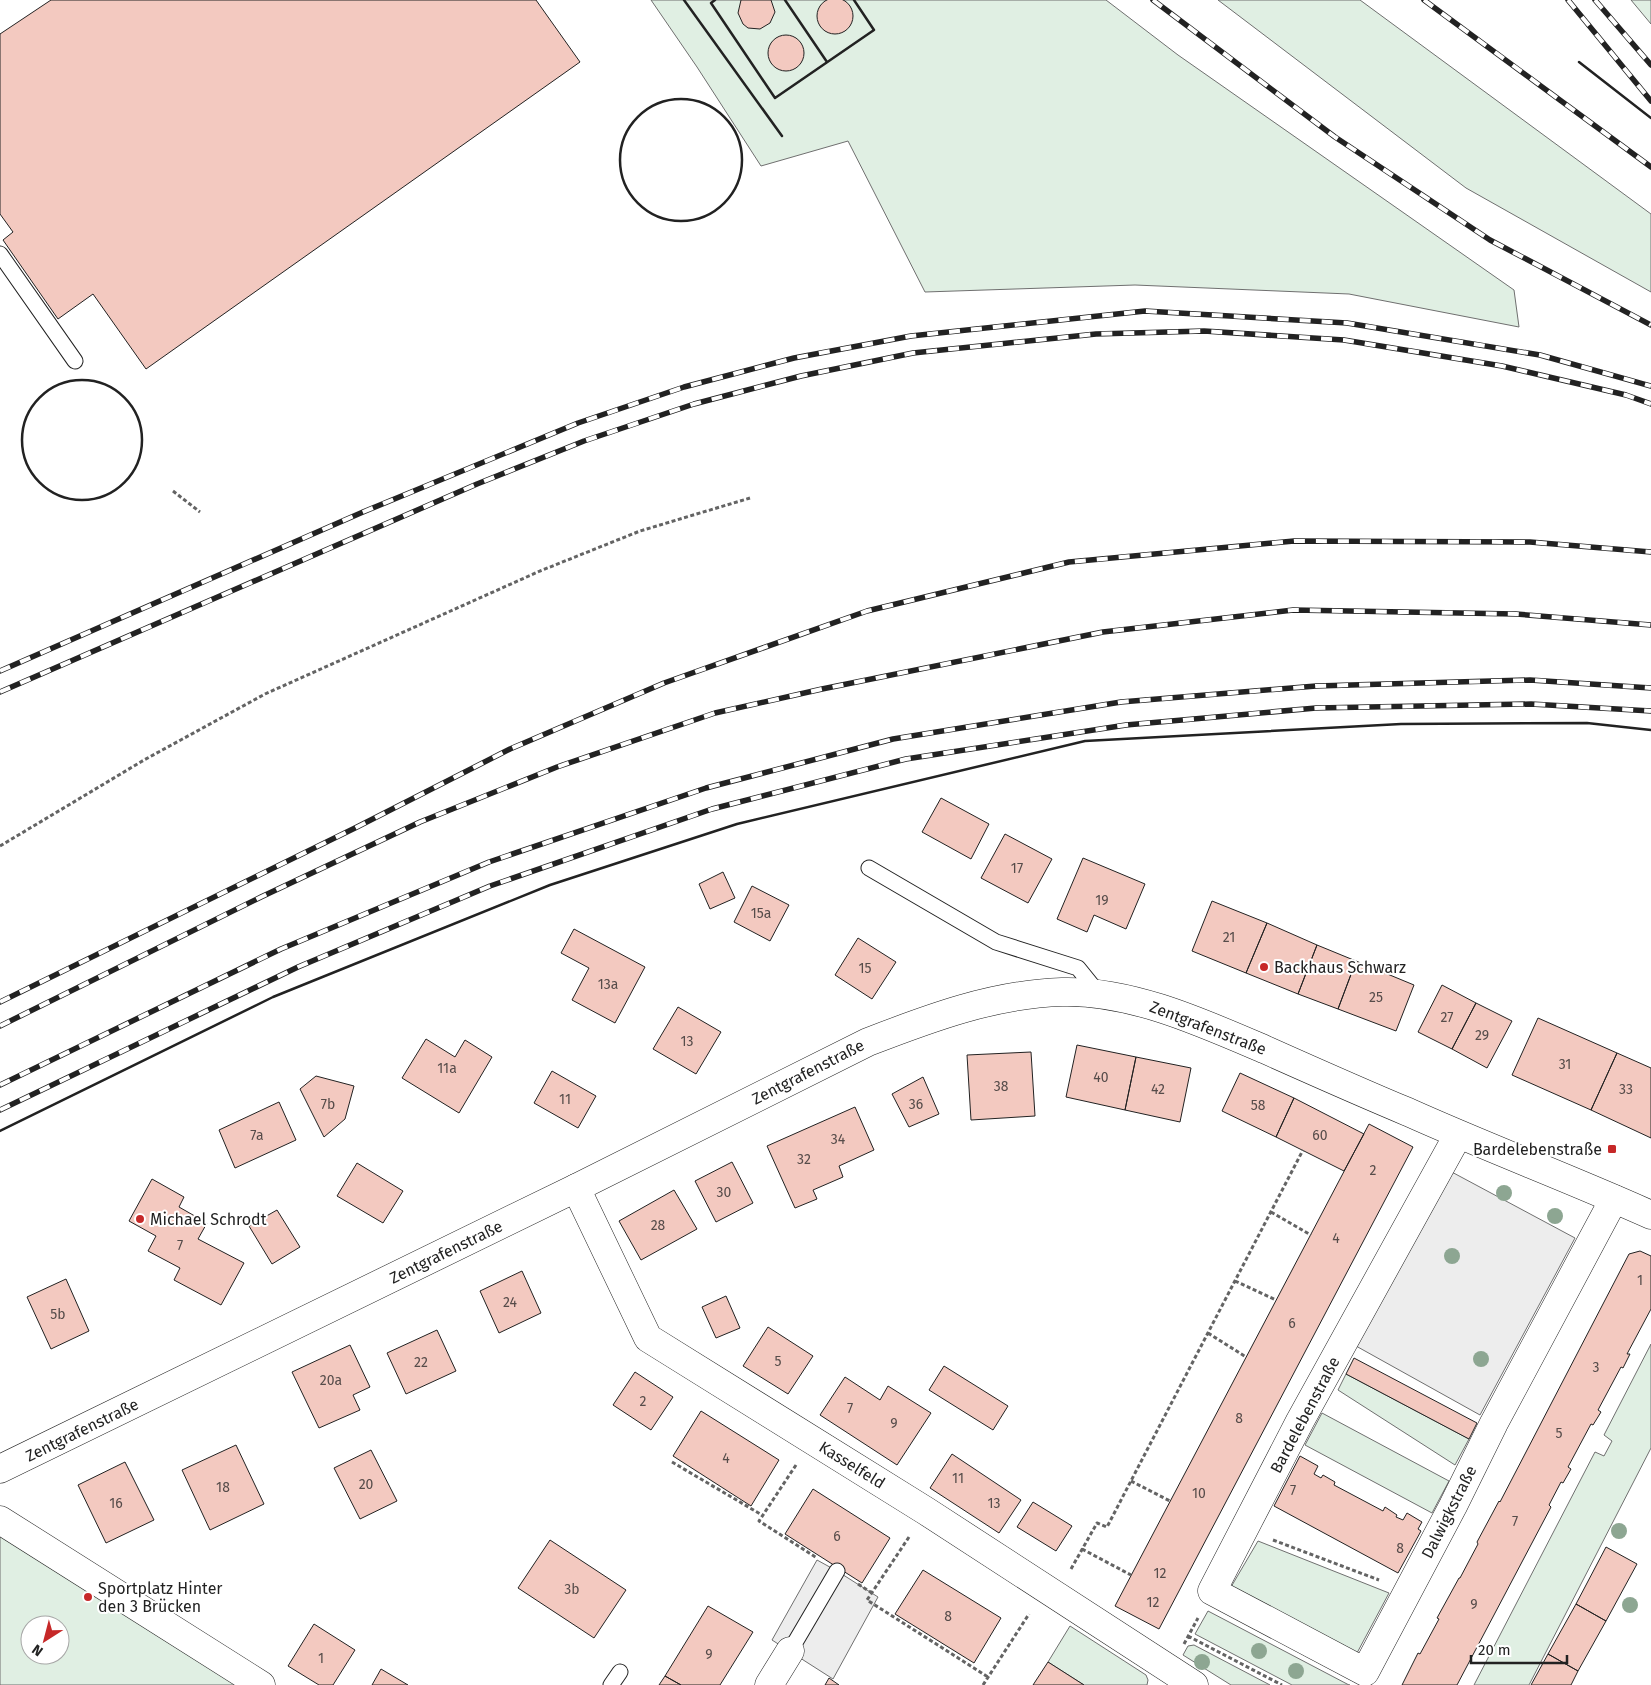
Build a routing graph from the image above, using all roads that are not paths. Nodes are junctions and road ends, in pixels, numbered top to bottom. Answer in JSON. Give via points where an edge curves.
{"nodes":[{"id":1,"x":0,"y":254,"type":"edge"},
{"id":2,"x":75,"y":361,"type":"dead end"},
{"id":3,"x":869,"y":868,"type":"dead end"},
{"id":4,"x":1100,"y":995,"type":"junction"},
{"id":5,"x":1458,"y":1135,"type":"junction"},
{"id":6,"x":576,"y":1188,"type":"junction"},
{"id":7,"x":1614,"y":1199,"type":"junction"},
{"id":8,"x":1651,"y":1215,"type":"edge"},
{"id":9,"x":0,"y":1469,"type":"edge"},
{"id":10,"x":0,"y":1520,"type":"edge"},
{"id":11,"x":837,"y":1570,"type":"road end"},
{"id":12,"x":1212,"y":1591,"type":"joint"},
{"id":13,"x":790,"y":1651,"type":"joint"},
{"id":14,"x":620,"y":1672,"type":"dead end"},
{"id":15,"x":1182,"y":1682,"type":"edge"},
{"id":16,"x":261,"y":1685,"type":"edge"},
{"id":17,"x":611,"y":1685,"type":"edge"},
{"id":18,"x":769,"y":1685,"type":"edge"}],
"edges":[{"from":1,"to":2,"type":"lane"},
{"from":3,"to":4,"type":"lane","via":[[996,942],[1078,968]]},
{"from":4,"to":5,"type":"street","name":"Zentgrafenstraße","via":[[1179,1014]]},
{"from":4,"to":6,"type":"street","name":"Zentgrafenstraße","via":[[1062,992],[1012,998],[918,1022],[868,1042]]},
{"from":5,"to":7,"type":"street","name":"Zentgrafenstraße"},
{"from":5,"to":12,"type":"street","name":"Bardelebenstraße","via":[[1300,1421]]},
{"from":6,"to":9,"type":"street","name":"Zentgrafenstraße"},
{"from":6,"to":15,"type":"street","name":"Kasselfeld","via":[[648,1338],[926,1511]]},
{"from":7,"to":8,"type":"street","name":"Zentgrafenstraße"},
{"from":7,"to":12,"type":"street","name":"Dalwigkstraße","via":[[1365,1672]]},
{"from":10,"to":16,"type":"street"},
{"from":11,"to":13,"type":"lane"},
{"from":13,"to":18,"type":"street"},
{"from":14,"to":17,"type":"lane"}]}
